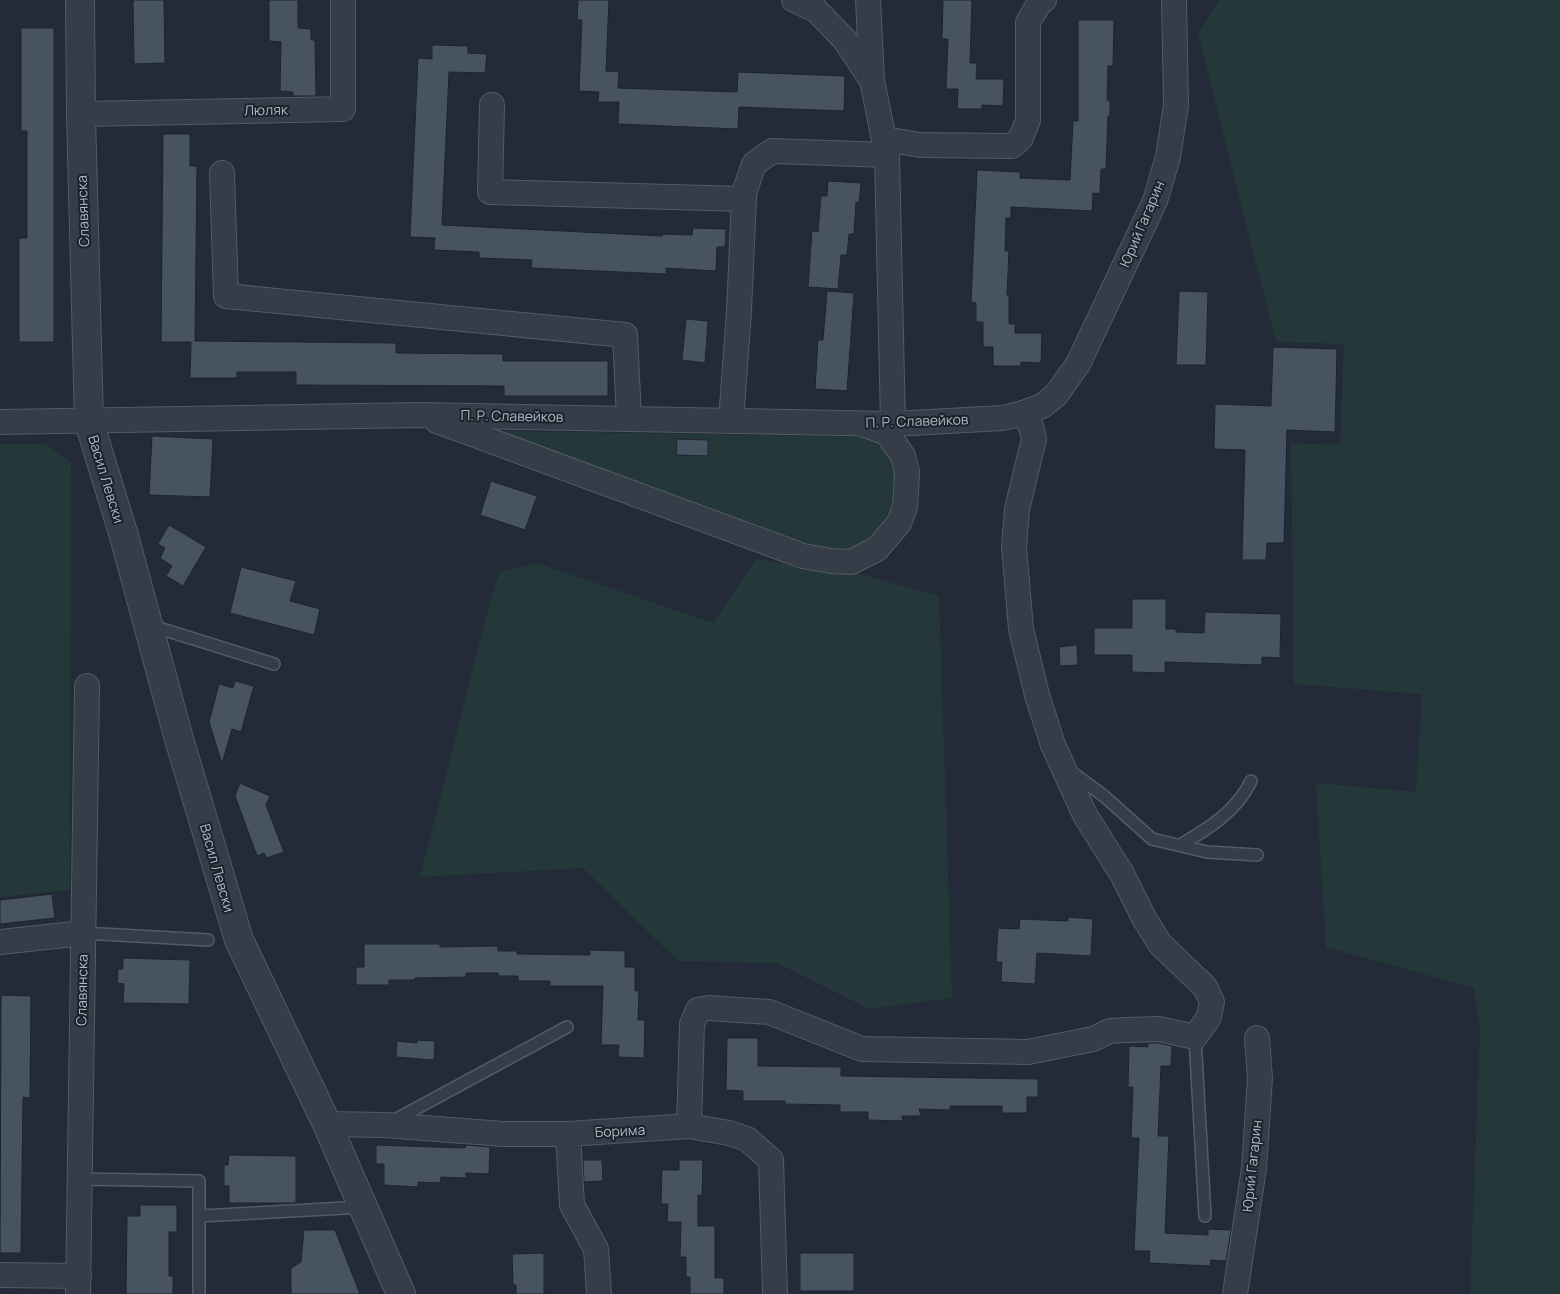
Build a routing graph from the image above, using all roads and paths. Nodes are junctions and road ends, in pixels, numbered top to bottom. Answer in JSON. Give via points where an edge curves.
{"nodes":[{"id":1,"x":80,"y":0,"type":"edge"},
{"id":2,"x":344,"y":0,"type":"edge"},
{"id":3,"x":794,"y":0,"type":"edge"},
{"id":4,"x":868,"y":0,"type":"edge"},
{"id":5,"x":1044,"y":0,"type":"edge"},
{"id":6,"x":1174,"y":0,"type":"edge"},
{"id":7,"x":872,"y":80,"type":"junction"},
{"id":8,"x":492,"y":105,"type":"dead end"},
{"id":9,"x":81,"y":114,"type":"junction"},
{"id":10,"x":885,"y":147,"type":"junction"},
{"id":11,"x":222,"y":173,"type":"dead end"},
{"id":12,"x":744,"y":199,"type":"junction"},
{"id":13,"x":1023,"y":414,"type":"junction"},
{"id":14,"x":421,"y":415,"type":"junction"},
{"id":15,"x":629,"y":418,"type":"junction"},
{"id":16,"x":731,"y":421,"type":"junction"},
{"id":17,"x":0,"y":422,"type":"edge"},
{"id":18,"x":89,"y":422,"type":"junction"},
{"id":19,"x":861,"y":423,"type":"junction"},
{"id":20,"x":893,"y":424,"type":"junction"},
{"id":21,"x":148,"y":624,"type":"junction"},
{"id":22,"x":274,"y":664,"type":"dead end"},
{"id":23,"x":86,"y":686,"type":"dead end"},
{"id":24,"x":1062,"y":765,"type":"junction"},
{"id":25,"x":1251,"y":781,"type":"dead end"},
{"id":26,"x":1180,"y":845,"type":"junction"},
{"id":27,"x":1257,"y":855,"type":"dead end"},
{"id":28,"x":83,"y":933,"type":"junction"},
{"id":29,"x":208,"y":940,"type":"dead end"},
{"id":30,"x":0,"y":942,"type":"edge"},
{"id":31,"x":567,"y":1027,"type":"dead end"},
{"id":32,"x":1195,"y":1037,"type":"junction"},
{"id":33,"x":1257,"y":1038,"type":"dead end"},
{"id":34,"x":327,"y":1124,"type":"junction"},
{"id":35,"x":386,"y":1125,"type":"junction"},
{"id":36,"x":689,"y":1126,"type":"junction"},
{"id":37,"x":568,"y":1134,"type":"junction"},
{"id":38,"x":80,"y":1179,"type":"junction"},
{"id":39,"x":363,"y":1207,"type":"junction"},
{"id":40,"x":200,"y":1216,"type":"junction"},
{"id":41,"x":1206,"y":1216,"type":"dead end"},
{"id":42,"x":0,"y":1275,"type":"edge"},
{"id":43,"x":78,"y":1285,"type":"edge"},
{"id":44,"x":199,"y":1294,"type":"edge"},
{"id":45,"x":401,"y":1294,"type":"edge"},
{"id":46,"x":599,"y":1294,"type":"edge"},
{"id":47,"x":775,"y":1294,"type":"edge"},
{"id":48,"x":1234,"y":1294,"type":"edge"}],
"edges":[{"from":1,"to":9,"type":"street","name":"Славянска"},
{"from":2,"to":9,"type":"street","name":"Люляк","via":[[343,109]]},
{"from":3,"to":7,"type":"street","via":[[816,10],[846,40]]},
{"from":4,"to":7,"type":"street"},
{"from":5,"to":10,"type":"street","via":[[1028,22],[1028,120],[1021,138],[1012,146]]},
{"from":6,"to":13,"type":"street","name":"Юрий Гагарин","via":[[1176,105],[1168,157],[1155,201],[1078,364],[1056,395],[1042,406]]},
{"from":7,"to":10,"type":"street"},
{"from":8,"to":12,"type":"street","via":[[490,192]]},
{"from":9,"to":18,"type":"street","name":"Славянска"},
{"from":10,"to":12,"type":"street","via":[[772,151],[754,164]]},
{"from":10,"to":20,"type":"street"},
{"from":11,"to":15,"type":"street","via":[[226,296],[625,335]]},
{"from":12,"to":16,"type":"street"},
{"from":13,"to":20,"type":"street","name":"П. Р. Славейков"},
{"from":13,"to":24,"type":"street","via":[[1034,439],[1017,509],[1014,547],[1021,629],[1037,695]]},
{"from":14,"to":15,"type":"street","name":"П. Р. Славейков"},
{"from":14,"to":18,"type":"street","name":"П. Р. Славейков"},
{"from":14,"to":19,"type":"street","via":[[803,556],[850,562],[877,549],[898,523],[905,507],[907,472],[903,456],[888,433]]},
{"from":15,"to":16,"type":"street","name":"П. Р. Славейков"},
{"from":16,"to":19,"type":"street","name":"П. Р. Славейков"},
{"from":17,"to":18,"type":"street","name":"П. Р. Славейков"},
{"from":18,"to":21,"type":"street","name":"Васил Левски"},
{"from":19,"to":20,"type":"street","name":"П. Р. Славейков"},
{"from":21,"to":22,"type":"lane"},
{"from":21,"to":34,"type":"street","name":"Васил Левски","via":[[239,940]]},
{"from":23,"to":28,"type":"street","name":"Славянска"},
{"from":24,"to":26,"type":"lane","via":[[1104,796],[1152,839]]},
{"from":24,"to":32,"type":"street","via":[[1085,815],[1160,944],[1205,987],[1212,1002],[1209,1017]]},
{"from":25,"to":26,"type":"lane","via":[[1233,808],[1209,828]]},
{"from":26,"to":27,"type":"lane","via":[[1207,852]]},
{"from":28,"to":29,"type":"lane"},
{"from":28,"to":30,"type":"street"},
{"from":28,"to":38,"type":"street","name":"Славянска"},
{"from":31,"to":35,"type":"lane"},
{"from":32,"to":36,"type":"street","via":[[1159,1030],[1126,1030],[1110,1031],[1093,1039],[1028,1052],[862,1049],[769,1012],[709,1008],[698,1010],[692,1024]]},
{"from":32,"to":41,"type":"lane"},
{"from":33,"to":48,"type":"street","name":"Юрий Гагарин","via":[[1260,1078],[1254,1168]]},
{"from":34,"to":35,"type":"street","name":"Борима"},
{"from":34,"to":39,"type":"street","name":"Васил Левски"},
{"from":35,"to":37,"type":"street","name":"Борима","via":[[503,1134]]},
{"from":36,"to":37,"type":"street","name":"Борима"},
{"from":36,"to":47,"type":"street","name":"Борима","via":[[746,1139],[771,1160]]},
{"from":37,"to":46,"type":"street","via":[[572,1205],[596,1249]]},
{"from":38,"to":40,"type":"lane","via":[[199,1181]]},
{"from":38,"to":43,"type":"street","name":"Славянска"},
{"from":39,"to":40,"type":"lane"},
{"from":39,"to":45,"type":"street","name":"Васил Левски"},
{"from":40,"to":44,"type":"lane"},
{"from":42,"to":43,"type":"street"}]}
